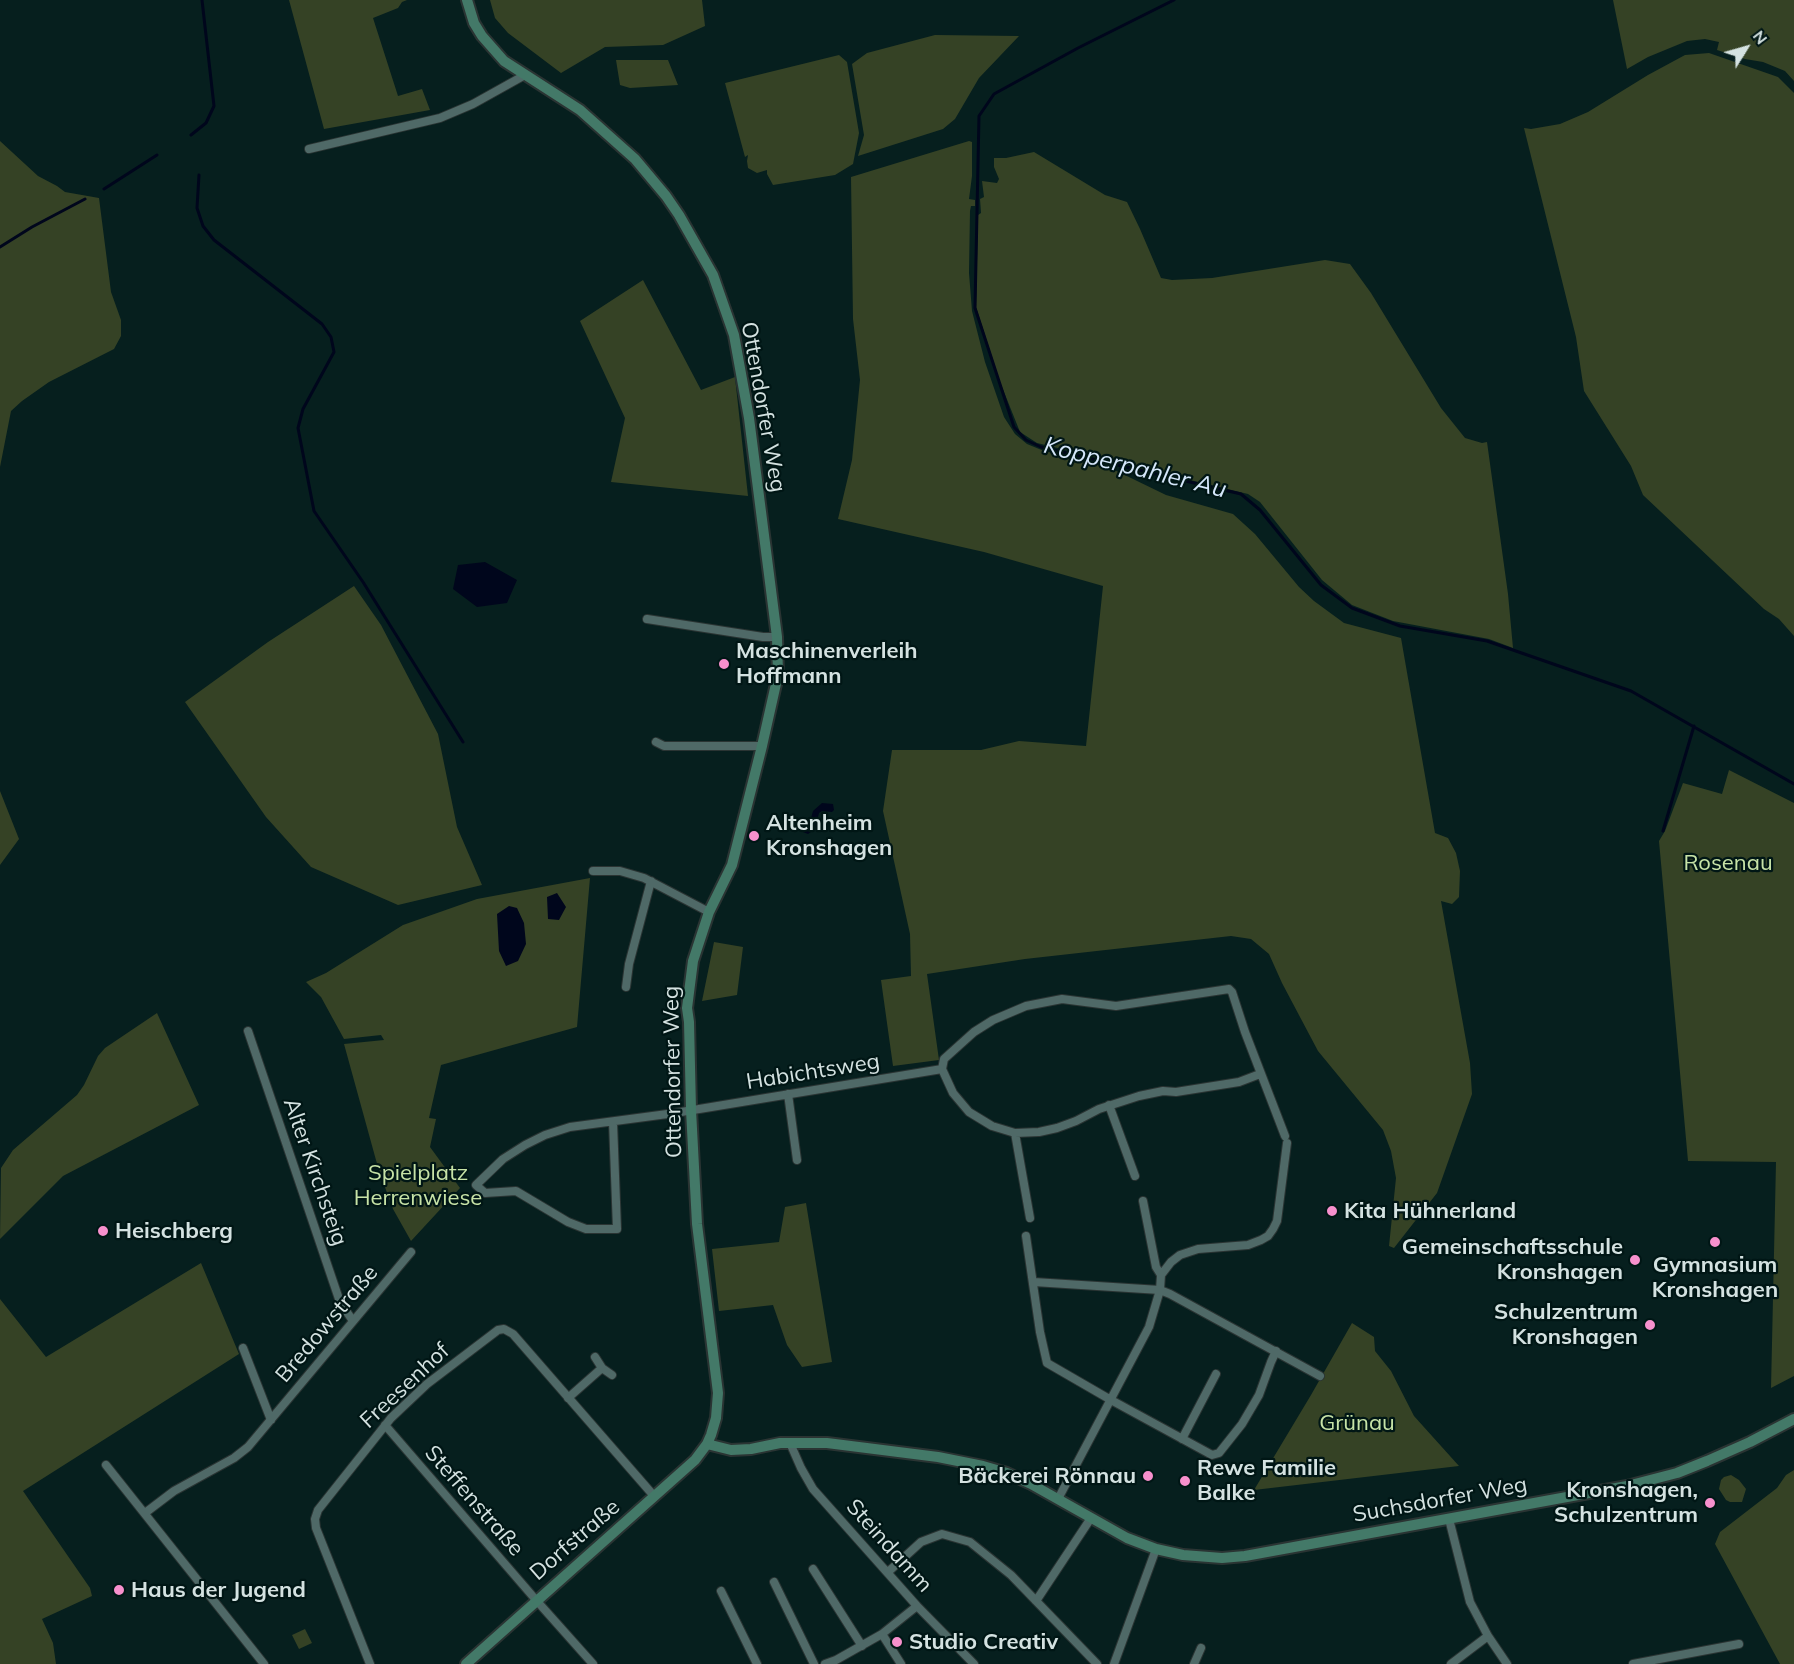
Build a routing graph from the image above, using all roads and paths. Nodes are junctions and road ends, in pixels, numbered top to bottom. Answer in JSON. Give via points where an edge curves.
{"nodes":[{"id":1,"x":467,"y":0,"type":"edge"},
{"id":2,"x":525,"y":75,"type":"junction"},
{"id":3,"x":309,"y":149,"type":"dead end"},
{"id":4,"x":646,"y":619,"type":"dead end"},
{"id":5,"x":777,"y":637,"type":"junction"},
{"id":6,"x":656,"y":742,"type":"dead end"},
{"id":7,"x":762,"y":746,"type":"junction"},
{"id":8,"x":593,"y":871,"type":"dead end"},
{"id":9,"x":651,"y":881,"type":"junction"},
{"id":10,"x":709,"y":912,"type":"junction"},
{"id":11,"x":626,"y":987,"type":"dead end"},
{"id":12,"x":248,"y":1032,"type":"dead end"},
{"id":13,"x":942,"y":1069,"type":"junction"},
{"id":14,"x":1260,"y":1074,"type":"junction"},
{"id":15,"x":788,"y":1094,"type":"junction"},
{"id":16,"x":1109,"y":1105,"type":"junction"},
{"id":17,"x":691,"y":1110,"type":"junction"},
{"id":18,"x":613,"y":1122,"type":"junction"},
{"id":19,"x":1015,"y":1133,"type":"junction"},
{"id":20,"x":797,"y":1160,"type":"dead end"},
{"id":21,"x":1135,"y":1176,"type":"dead end"},
{"id":22,"x":1143,"y":1201,"type":"dead end"},
{"id":23,"x":1030,"y":1218,"type":"dead end"},
{"id":24,"x":1026,"y":1236,"type":"dead end"},
{"id":25,"x":411,"y":1252,"type":"dead end"},
{"id":26,"x":1161,"y":1275,"type":"junction"},
{"id":27,"x":1034,"y":1282,"type":"junction"},
{"id":28,"x":1160,"y":1290,"type":"junction"},
{"id":29,"x":354,"y":1321,"type":"junction"},
{"id":30,"x":243,"y":1348,"type":"dead end"},
{"id":31,"x":1276,"y":1351,"type":"junction"},
{"id":32,"x":596,"y":1357,"type":"dead end"},
{"id":33,"x":602,"y":1368,"type":"junction"},
{"id":34,"x":1216,"y":1374,"type":"dead end"},
{"id":35,"x":612,"y":1376,"type":"dead end"},
{"id":36,"x":1320,"y":1376,"type":"dead end"},
{"id":37,"x":568,"y":1398,"type":"junction"},
{"id":38,"x":1111,"y":1400,"type":"junction"},
{"id":39,"x":1794,"y":1419,"type":"edge"},
{"id":40,"x":271,"y":1420,"type":"junction"},
{"id":41,"x":385,"y":1425,"type":"junction"},
{"id":42,"x":1182,"y":1439,"type":"junction"},
{"id":43,"x":790,"y":1443,"type":"junction"},
{"id":44,"x":707,"y":1444,"type":"junction"},
{"id":45,"x":106,"y":1465,"type":"dead end"},
{"id":46,"x":654,"y":1496,"type":"junction"},
{"id":47,"x":1058,"y":1499,"type":"junction"},
{"id":48,"x":146,"y":1513,"type":"junction"},
{"id":49,"x":1091,"y":1518,"type":"junction"},
{"id":50,"x":1449,"y":1519,"type":"junction"},
{"id":51,"x":1156,"y":1549,"type":"junction"},
{"id":52,"x":813,"y":1569,"type":"dead end"},
{"id":53,"x":888,"y":1572,"type":"junction"},
{"id":54,"x":774,"y":1582,"type":"dead end"},
{"id":55,"x":721,"y":1591,"type":"dead end"},
{"id":56,"x":536,"y":1600,"type":"junction"},
{"id":57,"x":1036,"y":1601,"type":"junction"},
{"id":58,"x":917,"y":1606,"type":"junction"},
{"id":59,"x":882,"y":1634,"type":"junction"},
{"id":60,"x":1488,"y":1636,"type":"junction"},
{"id":61,"x":1739,"y":1644,"type":"dead end"},
{"id":62,"x":862,"y":1646,"type":"junction"},
{"id":63,"x":1201,"y":1648,"type":"dead end"},
{"id":64,"x":837,"y":1662,"type":"edge"},
{"id":65,"x":264,"y":1664,"type":"edge"},
{"id":66,"x":370,"y":1664,"type":"edge"},
{"id":67,"x":466,"y":1664,"type":"edge"},
{"id":68,"x":593,"y":1664,"type":"edge"},
{"id":69,"x":757,"y":1664,"type":"edge"},
{"id":70,"x":814,"y":1664,"type":"edge"},
{"id":71,"x":825,"y":1664,"type":"edge"},
{"id":72,"x":901,"y":1664,"type":"edge"},
{"id":73,"x":974,"y":1664,"type":"edge"},
{"id":74,"x":1097,"y":1664,"type":"edge"},
{"id":75,"x":1114,"y":1664,"type":"edge"},
{"id":76,"x":1194,"y":1664,"type":"edge"},
{"id":77,"x":1451,"y":1664,"type":"edge"},
{"id":78,"x":1507,"y":1664,"type":"edge"},
{"id":79,"x":1633,"y":1664,"type":"edge"}],
"edges":[{"from":1,"to":2,"type":"main road","name":"Ottendorfer Weg","via":[[482,36],[504,61]]},
{"from":2,"to":3,"type":"street","via":[[473,105],[440,118]]},
{"from":2,"to":5,"type":"main road","name":"Ottendorfer Weg","via":[[580,110],[635,159],[679,215],[713,275],[739,356]]},
{"from":4,"to":5,"type":"street"},
{"from":5,"to":7,"type":"main road","name":"Ottendorfer Weg","via":[[778,675]]},
{"from":6,"to":7,"type":"street","via":[[664,746]]},
{"from":7,"to":10,"type":"main road","name":"Ottendorfer Weg","via":[[732,865]]},
{"from":8,"to":9,"type":"street","via":[[620,871]]},
{"from":9,"to":10,"type":"street"},
{"from":9,"to":11,"type":"street"},
{"from":10,"to":17,"type":"main road","name":"Ottendorfer Weg","via":[[693,961],[687,1008]]},
{"from":12,"to":29,"type":"street","name":"Alter Kirchsteig","via":[[340,1302]]},
{"from":13,"to":14,"type":"street","via":[[944,1059],[974,1032],[1015,1010],[1062,999],[1116,1006],[1229,989]]},
{"from":13,"to":15,"type":"street","name":"Habichtsweg"},
{"from":13,"to":19,"type":"street","via":[[953,1093],[969,1112],[992,1126]]},
{"from":14,"to":16,"type":"street","via":[[1239,1082],[1163,1091]]},
{"from":14,"to":26,"type":"street","via":[[1286,1140],[1277,1221],[1269,1236],[1248,1245],[1198,1249],[1180,1255]]},
{"from":15,"to":17,"type":"street","name":"Habichtsweg"},
{"from":15,"to":20,"type":"street"},
{"from":16,"to":19,"type":"street","via":[[1057,1128]]},
{"from":16,"to":21,"type":"street"},
{"from":17,"to":18,"type":"street","name":"Habichtsweg"},
{"from":17,"to":44,"type":"main road","name":"Ottendorfer Weg","via":[[697,1224],[718,1393],[716,1418]]},
{"from":18,"to":18,"type":"street","name":"Habichtsweg","via":[[570,1127],[525,1144],[476,1185],[485,1193],[516,1191],[586,1229],[617,1229]]},
{"from":19,"to":23,"type":"street"},
{"from":22,"to":26,"type":"street"},
{"from":24,"to":27,"type":"street"},
{"from":25,"to":29,"type":"street","name":"Bredowstraße"},
{"from":26,"to":28,"type":"street"},
{"from":27,"to":28,"type":"street"},
{"from":27,"to":38,"type":"street","via":[[1047,1363]]},
{"from":28,"to":31,"type":"street"},
{"from":28,"to":38,"type":"street","via":[[1149,1327]]},
{"from":29,"to":40,"type":"street","name":"Bredowstraße"},
{"from":30,"to":40,"type":"street","name":"Bredowstraße"},
{"from":31,"to":36,"type":"street"},
{"from":31,"to":42,"type":"street","via":[[1253,1405],[1219,1453],[1212,1455]]},
{"from":32,"to":33,"type":"street"},
{"from":33,"to":35,"type":"street"},
{"from":33,"to":37,"type":"street"},
{"from":34,"to":42,"type":"street"},
{"from":37,"to":41,"type":"street","name":"Freesenhof","via":[[513,1334],[504,1329],[491,1334],[427,1384]]},
{"from":37,"to":46,"type":"street"},
{"from":38,"to":42,"type":"street"},
{"from":38,"to":47,"type":"street"},
{"from":39,"to":50,"type":"main road","name":"Suchsdorfer Weg","via":[[1677,1473]]},
{"from":40,"to":48,"type":"street","name":"Bredowstraße","via":[[234,1458],[174,1491]]},
{"from":41,"to":56,"type":"street","name":"Steffenstraße"},
{"from":41,"to":66,"type":"street","name":"Freesenhof","via":[[315,1519]]},
{"from":43,"to":44,"type":"main road","name":"Suchsdorfer Weg","via":[[731,1450]]},
{"from":43,"to":47,"type":"main road","name":"Suchsdorfer Weg","via":[[827,1443],[983,1466],[1007,1473]]},
{"from":43,"to":53,"type":"street","name":"Steindamm","via":[[813,1489]]},
{"from":44,"to":46,"type":"main road","name":"Dorfstraße","via":[[695,1460]]},
{"from":45,"to":48,"type":"street"},
{"from":46,"to":56,"type":"main road","name":"Dorfstraße"},
{"from":47,"to":49,"type":"main road","name":"Suchsdorfer Weg"},
{"from":48,"to":65,"type":"street"},
{"from":49,"to":51,"type":"main road","name":"Suchsdorfer Weg"},
{"from":49,"to":57,"type":"street"},
{"from":50,"to":51,"type":"main road","name":"Suchsdorfer Weg","via":[[1234,1557],[1183,1555]]},
{"from":50,"to":60,"type":"street","via":[[1470,1602]]},
{"from":51,"to":75,"type":"street"},
{"from":52,"to":62,"type":"street"},
{"from":53,"to":57,"type":"street","via":[[921,1542],[942,1534],[970,1542]]},
{"from":53,"to":58,"type":"street","name":"Steindamm"},
{"from":54,"to":70,"type":"street"},
{"from":55,"to":69,"type":"street"},
{"from":56,"to":67,"type":"main road","name":"Dorfstraße"},
{"from":56,"to":68,"type":"street","name":"Steffenstraße"},
{"from":57,"to":74,"type":"street"},
{"from":58,"to":59,"type":"street"},
{"from":58,"to":73,"type":"street","name":"Steindamm"},
{"from":59,"to":62,"type":"street"},
{"from":59,"to":72,"type":"street"},
{"from":60,"to":77,"type":"street"},
{"from":60,"to":78,"type":"street"},
{"from":61,"to":79,"type":"street"},
{"from":62,"to":64,"type":"street"},
{"from":63,"to":76,"type":"street"},
{"from":64,"to":71,"type":"street"}]}
